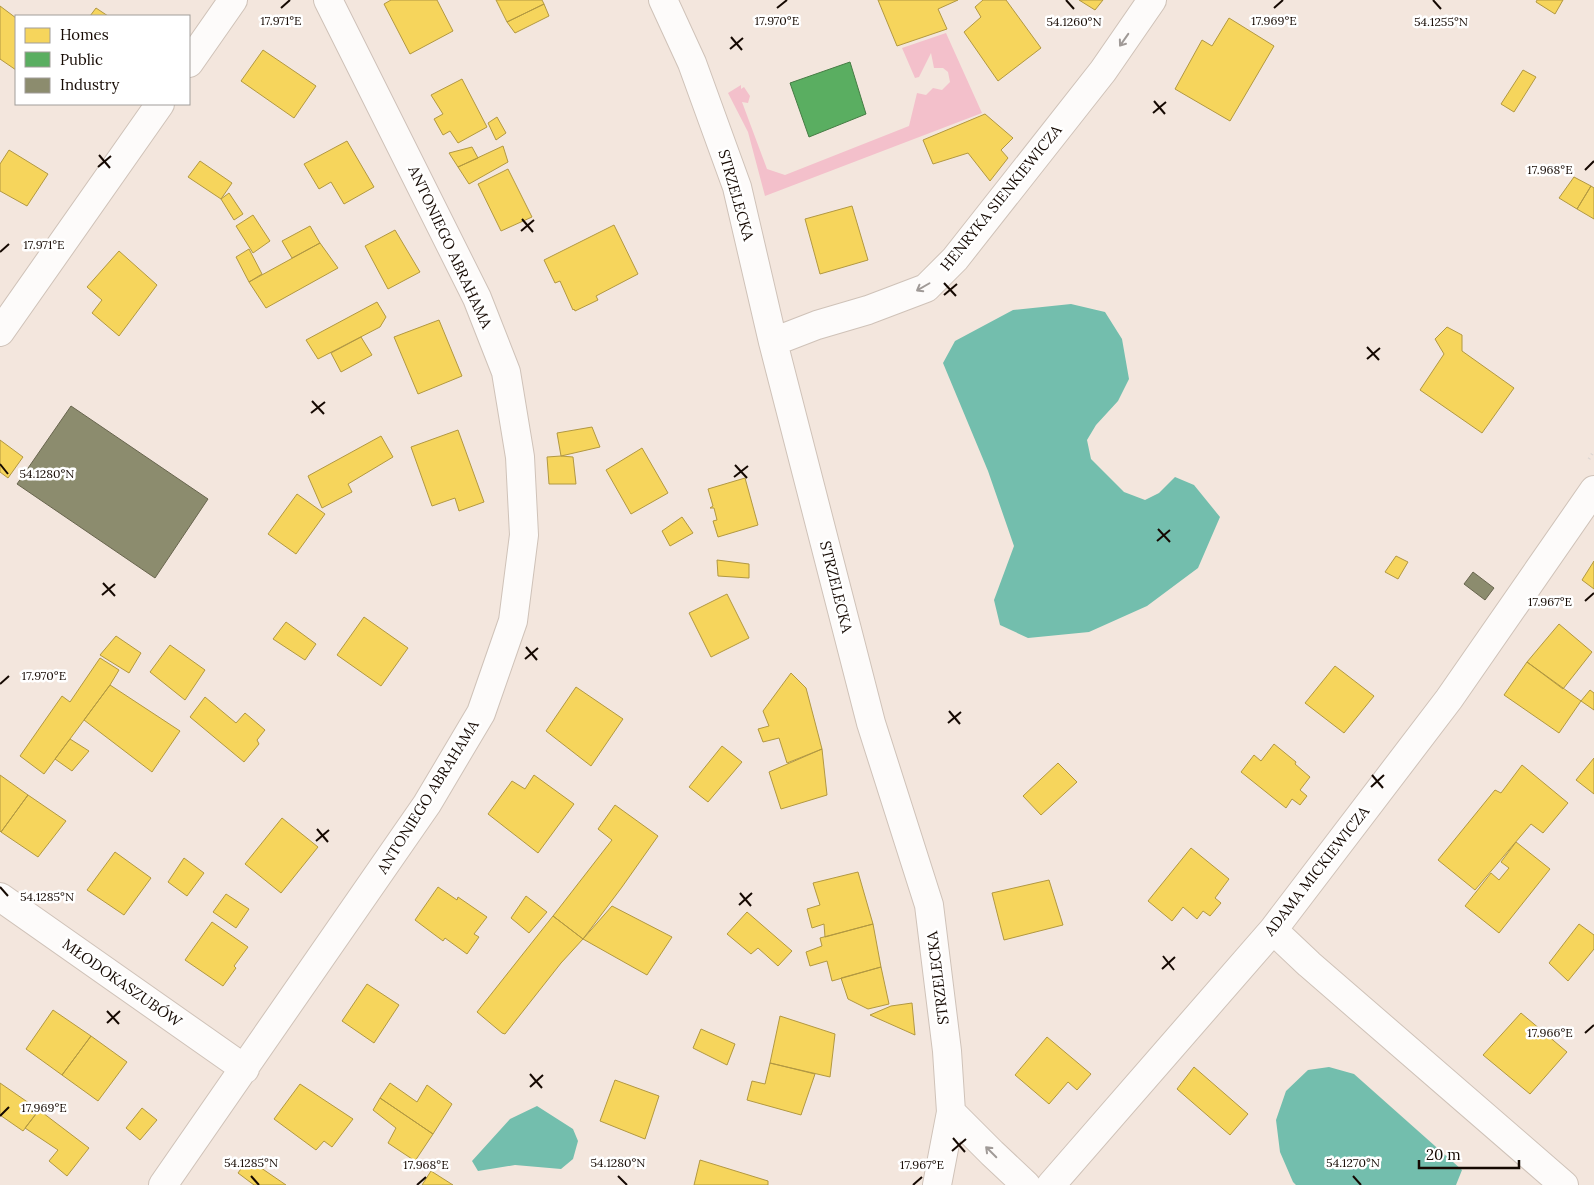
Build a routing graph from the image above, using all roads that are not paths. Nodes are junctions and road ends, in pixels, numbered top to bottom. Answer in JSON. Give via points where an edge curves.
{"nodes":[{"id":1,"x":233,"y":0,"type":"edge"},
{"id":2,"x":328,"y":0,"type":"edge"},
{"id":3,"x":663,"y":0,"type":"edge"},
{"id":4,"x":1152,"y":0,"type":"edge"},
{"id":5,"x":190,"y":62,"type":"edge"},
{"id":6,"x":159,"y":105,"type":"edge"},
{"id":7,"x":0,"y":332,"type":"edge"},
{"id":8,"x":773,"y":342,"type":"junction"},
{"id":9,"x":1594,"y":490,"type":"edge"},
{"id":10,"x":0,"y":898,"type":"edge"},
{"id":11,"x":1273,"y":930,"type":"junction"},
{"id":12,"x":245,"y":1070,"type":"junction"},
{"id":13,"x":951,"y":1112,"type":"junction"},
{"id":14,"x":164,"y":1185,"type":"edge"},
{"id":15,"x":937,"y":1185,"type":"edge"},
{"id":16,"x":1026,"y":1185,"type":"edge"},
{"id":17,"x":1050,"y":1185,"type":"edge"},
{"id":18,"x":1564,"y":1185,"type":"edge"}],
"edges":[{"from":1,"to":5,"type":"street"},
{"from":2,"to":12,"type":"street","name":"ANTONIEGO ABRAHAMA","via":[[477,298],[506,372],[520,457],[524,535],[514,621],[481,713],[427,804]]},
{"from":3,"to":8,"type":"street","name":"STRZELECKA","via":[[692,63],[736,188]]},
{"from":4,"to":8,"type":"street","name":"HENRYKA SIENKIEWICZA","one_way":true,"via":[[1102,71],[961,251],[926,288]]},
{"from":6,"to":7,"type":"street"},
{"from":8,"to":13,"type":"street","name":"STRZELECKA","via":[[871,723],[929,905]]},
{"from":9,"to":11,"type":"street","name":"ADAMA MICKIEWICZA","via":[[1449,699]]},
{"from":10,"to":12,"type":"street","name":"MŁODOKASZUBÓW"},
{"from":11,"to":17,"type":"street","name":"ADAMA MICKIEWICZA"},
{"from":11,"to":18,"type":"street"},
{"from":12,"to":14,"type":"street","name":"ANTONIEGO ABRAHAMA"},
{"from":13,"to":15,"type":"street","name":"STRZELECKA"},
{"from":16,"to":13,"type":"street","one_way":true}]}
